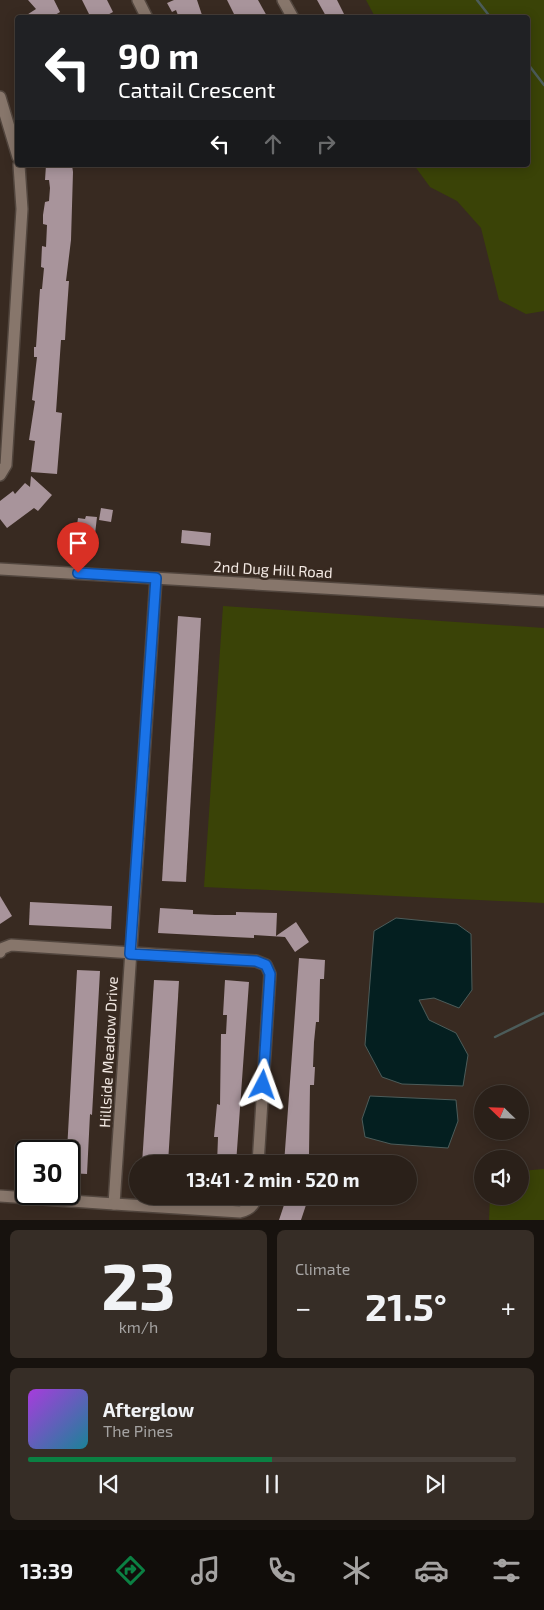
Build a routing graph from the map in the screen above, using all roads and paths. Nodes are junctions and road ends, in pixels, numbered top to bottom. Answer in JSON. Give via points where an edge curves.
{"nodes":[{"id":1,"x":138,"y":0,"type":"edge"},
{"id":2,"x":283,"y":0,"type":"edge"},
{"id":3,"x":146,"y":15,"type":"edge"},
{"id":4,"x":291,"y":15,"type":"edge"},
{"id":5,"x":0,"y":97,"type":"edge"},
{"id":6,"x":9,"y":133,"type":"edge"},
{"id":7,"x":15,"y":150,"type":"edge"},
{"id":8,"x":19,"y":167,"type":"edge"},
{"id":9,"x":0,"y":475,"type":"edge"},
{"id":10,"x":0,"y":569,"type":"edge"},
{"id":11,"x":156,"y":578,"type":"junction"},
{"id":12,"x":544,"y":601,"type":"edge"},
{"id":13,"x":0,"y":952,"type":"edge"},
{"id":14,"x":130,"y":954,"type":"junction"},
{"id":15,"x":259,"y":1155,"type":"edge"},
{"id":16,"x":0,"y":1196,"type":"edge"},
{"id":17,"x":114,"y":1204,"type":"junction"},
{"id":18,"x":129,"y":1205,"type":"edge"},
{"id":19,"x":130,"y":1205,"type":"edge"},
{"id":20,"x":252,"y":1205,"type":"edge"}],
"edges":[{"from":1,"to":3,"type":"street"},
{"from":2,"to":4,"type":"street"},
{"from":5,"to":6,"type":"street"},
{"from":6,"to":7,"type":"street"},
{"from":8,"to":9,"type":"street","via":[[22,209],[6,465]]},
{"from":10,"to":11,"type":"street","name":"2nd Dug Hill Road"},
{"from":11,"to":12,"type":"street","name":"2nd Dug Hill Road"},
{"from":11,"to":14,"type":"street","name":"Hillside Meadow Drive"},
{"from":13,"to":14,"type":"street","via":[[11,945]]},
{"from":14,"to":15,"type":"street","via":[[256,961],[266,965],[270,974]]},
{"from":14,"to":17,"type":"street","name":"Hillside Meadow Drive"},
{"from":16,"to":17,"type":"street"},
{"from":17,"to":18,"type":"street"},
{"from":19,"to":20,"type":"street","via":[[240,1212]]}]}
